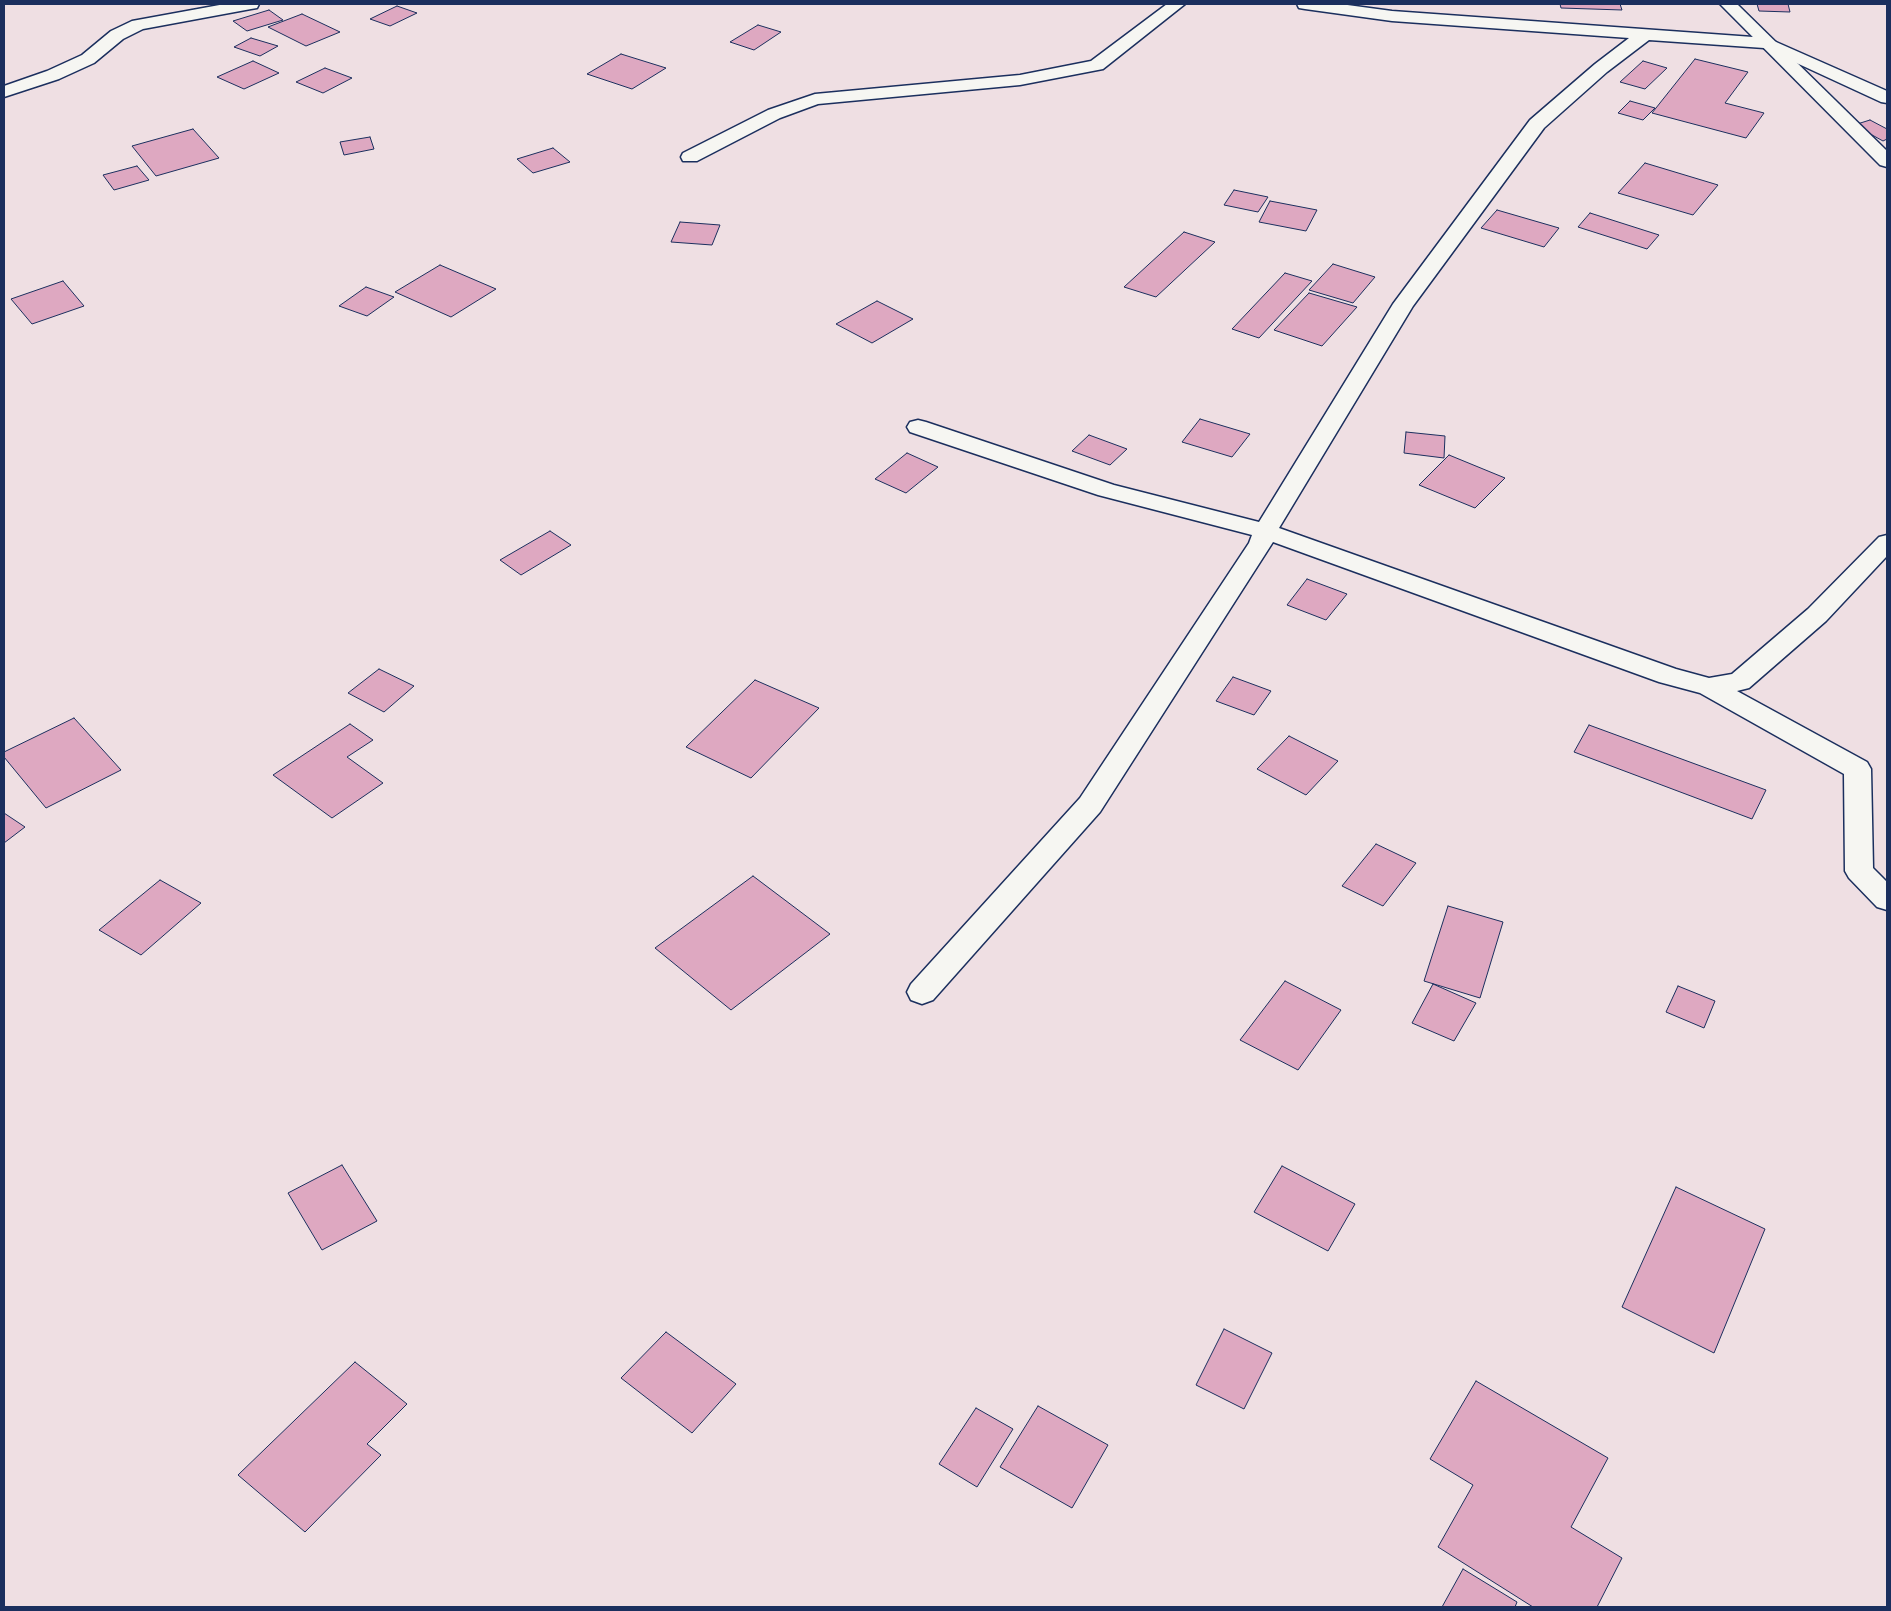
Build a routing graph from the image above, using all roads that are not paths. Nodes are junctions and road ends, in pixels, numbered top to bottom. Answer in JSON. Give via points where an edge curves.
{"nodes":[{"id":1,"x":251,"y":4,"type":"edge"},
{"id":2,"x":1177,"y":4,"type":"edge"},
{"id":3,"x":1305,"y":4,"type":"edge"},
{"id":4,"x":1728,"y":4,"type":"edge"},
{"id":5,"x":1644,"y":35,"type":"junction"},
{"id":6,"x":1767,"y":43,"type":"junction"},
{"id":7,"x":4,"y":92,"type":"edge"},
{"id":8,"x":1887,"y":98,"type":"edge"},
{"id":9,"x":690,"y":157,"type":"dead end"},
{"id":10,"x":1887,"y":161,"type":"edge"},
{"id":11,"x":918,"y":427,"type":"dead end"},
{"id":12,"x":1264,"y":532,"type":"junction"},
{"id":13,"x":1887,"y":542,"type":"edge"},
{"id":14,"x":1709,"y":687,"type":"junction"},
{"id":15,"x":1887,"y":899,"type":"edge"},
{"id":16,"x":922,"y":992,"type":"dead end"}],
"edges":[{"from":1,"to":7,"type":"street","via":[[138,25],[117,34],[88,59]]},
{"from":2,"to":9,"type":"street","via":[[1097,65],[1020,80],[815,99],[774,114]]},
{"from":3,"to":5,"type":"street","via":[[1392,16]]},
{"from":4,"to":6,"type":"street"},
{"from":5,"to":6,"type":"street"},
{"from":5,"to":12,"type":"street","via":[[1537,124],[1403,304]]},
{"from":6,"to":8,"type":"street"},
{"from":6,"to":10,"type":"street"},
{"from":11,"to":12,"type":"street","via":[[1106,490]]},
{"from":12,"to":14,"type":"street","via":[[1668,676]]},
{"from":12,"to":16,"type":"street","via":[[1261,543],[1090,805]]},
{"from":13,"to":14,"type":"street","via":[[1816,615],[1740,682]]},
{"from":14,"to":15,"type":"street","via":[[1857,769],[1859,871]]}]}
